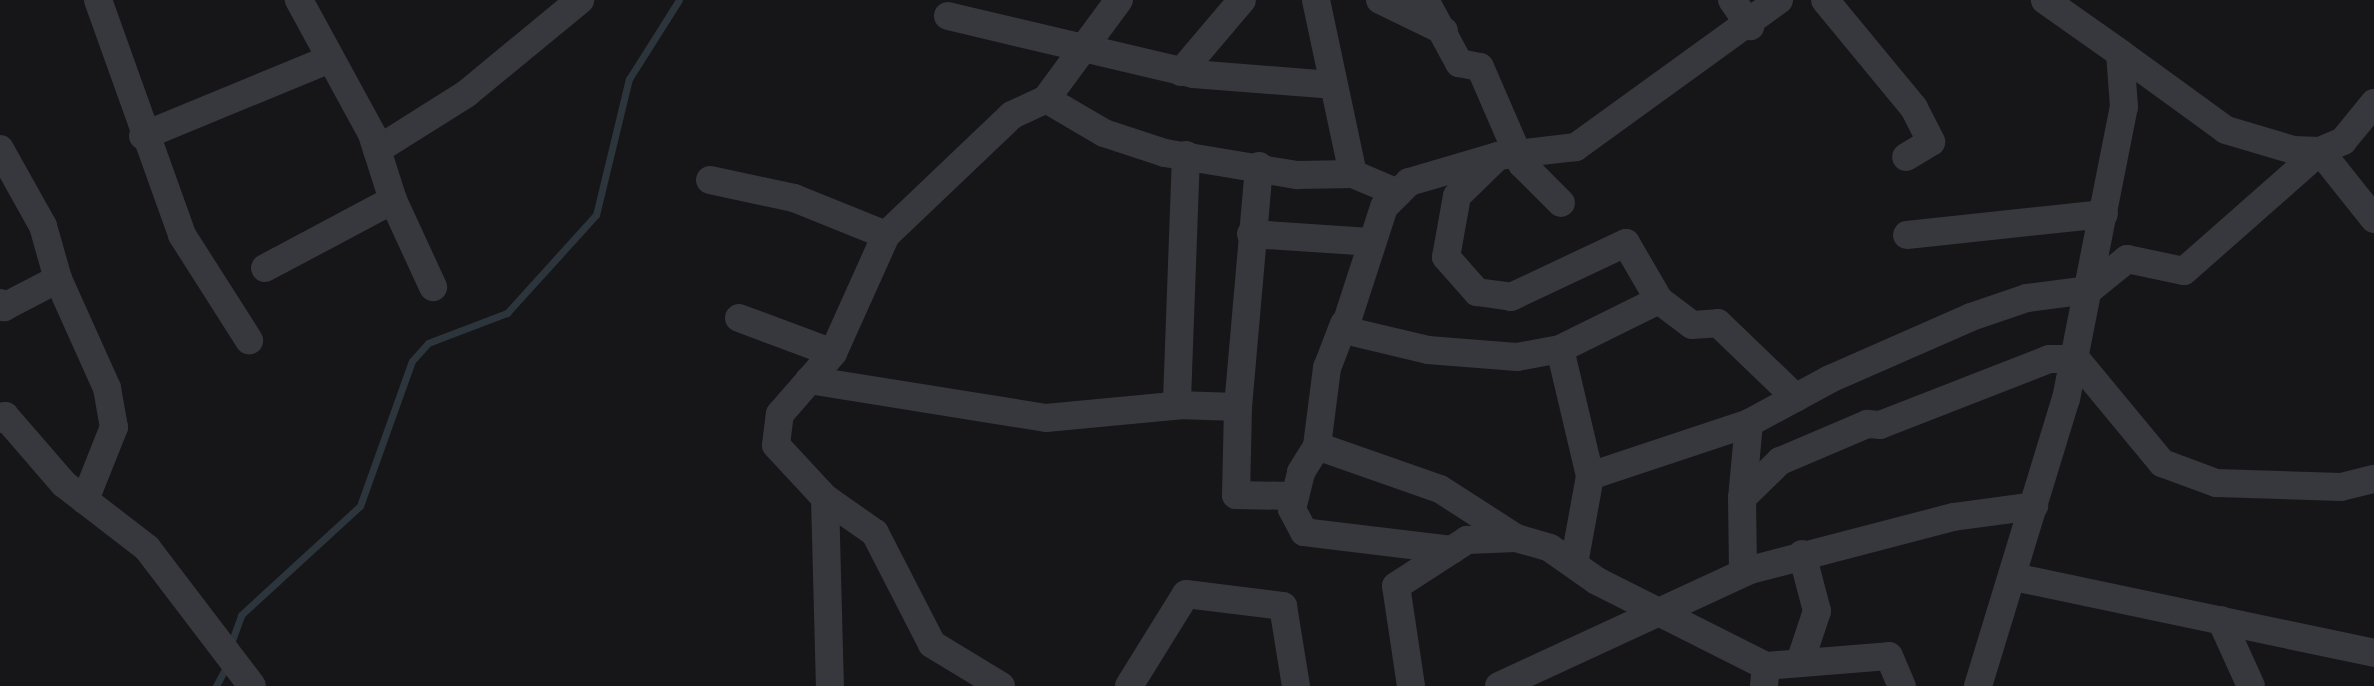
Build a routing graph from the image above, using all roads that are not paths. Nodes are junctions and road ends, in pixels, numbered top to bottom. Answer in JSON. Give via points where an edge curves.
{"nodes":[{"id":1,"x":98,"y":0,"type":"edge"},
{"id":2,"x":299,"y":0,"type":"edge"},
{"id":3,"x":580,"y":0,"type":"edge"},
{"id":4,"x":1119,"y":0,"type":"edge"},
{"id":5,"x":1242,"y":0,"type":"edge"},
{"id":6,"x":1316,"y":0,"type":"edge"},
{"id":7,"x":1380,"y":0,"type":"edge"},
{"id":8,"x":1425,"y":0,"type":"edge"},
{"id":9,"x":1732,"y":0,"type":"edge"},
{"id":10,"x":1779,"y":0,"type":"edge"},
{"id":11,"x":1825,"y":0,"type":"edge"},
{"id":12,"x":2045,"y":0,"type":"edge"},
{"id":13,"x":948,"y":16,"type":"dead end"},
{"id":14,"x":1749,"y":26,"type":"junction"},
{"id":15,"x":1446,"y":32,"type":"junction"},
{"id":16,"x":1080,"y":51,"type":"junction"},
{"id":17,"x":2120,"y":53,"type":"junction"},
{"id":18,"x":330,"y":59,"type":"junction"},
{"id":19,"x":1181,"y":72,"type":"junction"},
{"id":20,"x":1332,"y":85,"type":"junction"},
{"id":21,"x":1046,"y":99,"type":"junction"},
{"id":22,"x":2374,"y":103,"type":"edge"},
{"id":23,"x":144,"y":136,"type":"junction"},
{"id":24,"x":0,"y":149,"type":"edge"},
{"id":25,"x":377,"y":150,"type":"junction"},
{"id":26,"x":2320,"y":151,"type":"junction"},
{"id":27,"x":1186,"y":155,"type":"junction"},
{"id":28,"x":1508,"y":156,"type":"junction"},
{"id":29,"x":1906,"y":158,"type":"dead end"},
{"id":30,"x":1259,"y":166,"type":"junction"},
{"id":31,"x":1353,"y":174,"type":"junction"},
{"id":32,"x":710,"y":180,"type":"dead end"},
{"id":33,"x":1398,"y":193,"type":"junction"},
{"id":34,"x":393,"y":200,"type":"junction"},
{"id":35,"x":1561,"y":203,"type":"dead end"},
{"id":36,"x":2104,"y":214,"type":"junction"},
{"id":37,"x":2374,"y":219,"type":"edge"},
{"id":38,"x":1251,"y":234,"type":"junction"},
{"id":39,"x":886,"y":235,"type":"junction"},
{"id":40,"x":1907,"y":235,"type":"dead end"},
{"id":41,"x":1370,"y":242,"type":"junction"},
{"id":42,"x":265,"y":268,"type":"dead end"},
{"id":43,"x":58,"y":279,"type":"junction"},
{"id":44,"x":433,"y":287,"type":"dead end"},
{"id":45,"x":2089,"y":290,"type":"junction"},
{"id":46,"x":1659,"y":300,"type":"junction"},
{"id":47,"x":0,"y":303,"type":"edge"},
{"id":48,"x":739,"y":318,"type":"dead end"},
{"id":49,"x":1344,"y":324,"type":"junction"},
{"id":50,"x":249,"y":340,"type":"dead end"},
{"id":51,"x":1560,"y":349,"type":"junction"},
{"id":52,"x":833,"y":353,"type":"junction"},
{"id":53,"x":2076,"y":359,"type":"junction"},
{"id":54,"x":809,"y":380,"type":"junction"},
{"id":55,"x":1796,"y":398,"type":"junction"},
{"id":56,"x":1183,"y":405,"type":"junction"},
{"id":57,"x":1238,"y":407,"type":"junction"},
{"id":58,"x":2,"y":415,"type":"edge"},
{"id":59,"x":1749,"y":423,"type":"junction"},
{"id":60,"x":1317,"y":446,"type":"junction"},
{"id":61,"x":1590,"y":476,"type":"junction"},
{"id":62,"x":2374,"y":480,"type":"edge"},
{"id":63,"x":1295,"y":496,"type":"junction"},
{"id":64,"x":825,"y":498,"type":"junction"},
{"id":65,"x":1742,"y":498,"type":"junction"},
{"id":66,"x":85,"y":500,"type":"junction"},
{"id":67,"x":2034,"y":506,"type":"junction"},
{"id":68,"x":1516,"y":538,"type":"junction"},
{"id":69,"x":1452,"y":550,"type":"junction"},
{"id":70,"x":1802,"y":555,"type":"junction"},
{"id":71,"x":1574,"y":564,"type":"junction"},
{"id":72,"x":1743,"y":572,"type":"junction"},
{"id":73,"x":2014,"y":577,"type":"junction"},
{"id":74,"x":1653,"y":611,"type":"junction"},
{"id":75,"x":2221,"y":620,"type":"junction"},
{"id":76,"x":2374,"y":653,"type":"edge"},
{"id":77,"x":1800,"y":662,"type":"junction"},
{"id":78,"x":1765,"y":676,"type":"edge"},
{"id":79,"x":1981,"y":685,"type":"edge"},
{"id":80,"x":252,"y":686,"type":"edge"},
{"id":81,"x":830,"y":686,"type":"edge"},
{"id":82,"x":1001,"y":686,"type":"edge"},
{"id":83,"x":1129,"y":686,"type":"edge"},
{"id":84,"x":1296,"y":686,"type":"edge"},
{"id":85,"x":1411,"y":686,"type":"edge"},
{"id":86,"x":1499,"y":686,"type":"edge"},
{"id":87,"x":1902,"y":686,"type":"edge"},
{"id":88,"x":2251,"y":686,"type":"edge"}],
"edges":[{"from":1,"to":23,"type":"street"},
{"from":2,"to":18,"type":"street"},
{"from":3,"to":25,"type":"street","via":[[466,94]]},
{"from":4,"to":16,"type":"street"},
{"from":5,"to":19,"type":"street"},
{"from":6,"to":20,"type":"street"},
{"from":7,"to":15,"type":"street"},
{"from":8,"to":15,"type":"street"},
{"from":9,"to":14,"type":"street"},
{"from":10,"to":14,"type":"street"},
{"from":11,"to":29,"type":"street","via":[[1914,108],[1931,142]]},
{"from":12,"to":17,"type":"street"},
{"from":13,"to":16,"type":"street"},
{"from":14,"to":28,"type":"street","via":[[1576,148]]},
{"from":15,"to":28,"type":"street","via":[[1460,63],[1479,67]]},
{"from":16,"to":19,"type":"street"},
{"from":16,"to":21,"type":"street"},
{"from":17,"to":26,"type":"street","via":[[2226,130],[2292,150]]},
{"from":17,"to":36,"type":"street","via":[[2124,107]]},
{"from":18,"to":23,"type":"street"},
{"from":18,"to":25,"type":"street"},
{"from":19,"to":20,"type":"street"},
{"from":20,"to":31,"type":"street"},
{"from":21,"to":27,"type":"street","via":[[1104,133]]},
{"from":21,"to":39,"type":"street","via":[[1012,116]]},
{"from":22,"to":26,"type":"street","via":[[2343,141]]},
{"from":23,"to":50,"type":"street","via":[[181,234]]},
{"from":24,"to":43,"type":"street","via":[[43,226]]},
{"from":25,"to":34,"type":"street"},
{"from":26,"to":37,"type":"street"},
{"from":26,"to":45,"type":"street","via":[[2184,271],[2127,259]]},
{"from":27,"to":30,"type":"street"},
{"from":27,"to":56,"type":"street","via":[[1177,405]]},
{"from":28,"to":33,"type":"street","via":[[1409,182]]},
{"from":28,"to":35,"type":"street"},
{"from":28,"to":46,"type":"street","via":[[1457,196],[1446,257],[1477,292],[1511,297],[1626,243]]},
{"from":30,"to":31,"type":"street","via":[[1297,175]]},
{"from":30,"to":38,"type":"street"},
{"from":31,"to":33,"type":"street"},
{"from":32,"to":39,"type":"street","via":[[794,198]]},
{"from":33,"to":41,"type":"street","via":[[1384,207]]},
{"from":34,"to":42,"type":"street"},
{"from":34,"to":44,"type":"street"},
{"from":36,"to":40,"type":"street"},
{"from":36,"to":45,"type":"street"},
{"from":38,"to":41,"type":"street"},
{"from":38,"to":57,"type":"street"},
{"from":39,"to":52,"type":"street"},
{"from":41,"to":49,"type":"street"},
{"from":43,"to":47,"type":"street","via":[[4,307]]},
{"from":43,"to":66,"type":"street","via":[[107,388],[114,427]]},
{"from":45,"to":53,"type":"street"},
{"from":45,"to":55,"type":"street","via":[[2027,298],[1970,317]]},
{"from":46,"to":51,"type":"street"},
{"from":46,"to":55,"type":"street","via":[[1692,326],[1718,323]]},
{"from":48,"to":52,"type":"street"},
{"from":49,"to":51,"type":"street","via":[[1344,330],[1428,350],[1517,357]]},
{"from":49,"to":60,"type":"street","via":[[1327,368]]},
{"from":51,"to":61,"type":"street"},
{"from":52,"to":54,"type":"street"},
{"from":53,"to":62,"type":"street","via":[[2162,463],[2216,483],[2342,487]]},
{"from":53,"to":65,"type":"street","via":[[2049,359],[1780,461]]},
{"from":53,"to":67,"type":"street"},
{"from":54,"to":56,"type":"street","via":[[1046,418]]},
{"from":54,"to":64,"type":"street","via":[[780,414],[776,444]]},
{"from":55,"to":59,"type":"street"},
{"from":56,"to":57,"type":"street"},
{"from":57,"to":63,"type":"street","via":[[1236,495]]},
{"from":58,"to":66,"type":"street"},
{"from":59,"to":61,"type":"street"},
{"from":59,"to":65,"type":"street"},
{"from":60,"to":63,"type":"street"},
{"from":60,"to":68,"type":"street","via":[[1440,489]]},
{"from":61,"to":71,"type":"street"},
{"from":63,"to":69,"type":"street","via":[[1292,509],[1304,532]]},
{"from":64,"to":81,"type":"street"},
{"from":64,"to":82,"type":"street","via":[[875,533],[932,644]]},
{"from":65,"to":72,"type":"street"},
{"from":66,"to":80,"type":"street","via":[[147,548]]},
{"from":67,"to":70,"type":"street","via":[[1953,517]]},
{"from":67,"to":73,"type":"street"},
{"from":68,"to":69,"type":"street","via":[[1467,540]]},
{"from":68,"to":71,"type":"street","via":[[1550,548]]},
{"from":69,"to":85,"type":"street","via":[[1396,586]]},
{"from":70,"to":72,"type":"street"},
{"from":70,"to":77,"type":"street","via":[[1817,611]]},
{"from":71,"to":74,"type":"street"},
{"from":72,"to":74,"type":"street"},
{"from":73,"to":75,"type":"street"},
{"from":73,"to":79,"type":"street"},
{"from":74,"to":78,"type":"street"},
{"from":74,"to":86,"type":"street","via":[[1626,631]]},
{"from":75,"to":76,"type":"street"},
{"from":75,"to":88,"type":"street"},
{"from":77,"to":78,"type":"street"},
{"from":77,"to":87,"type":"street","via":[[1889,656]]},
{"from":83,"to":84,"type":"street","via":[[1186,594],[1283,606]]}]}
